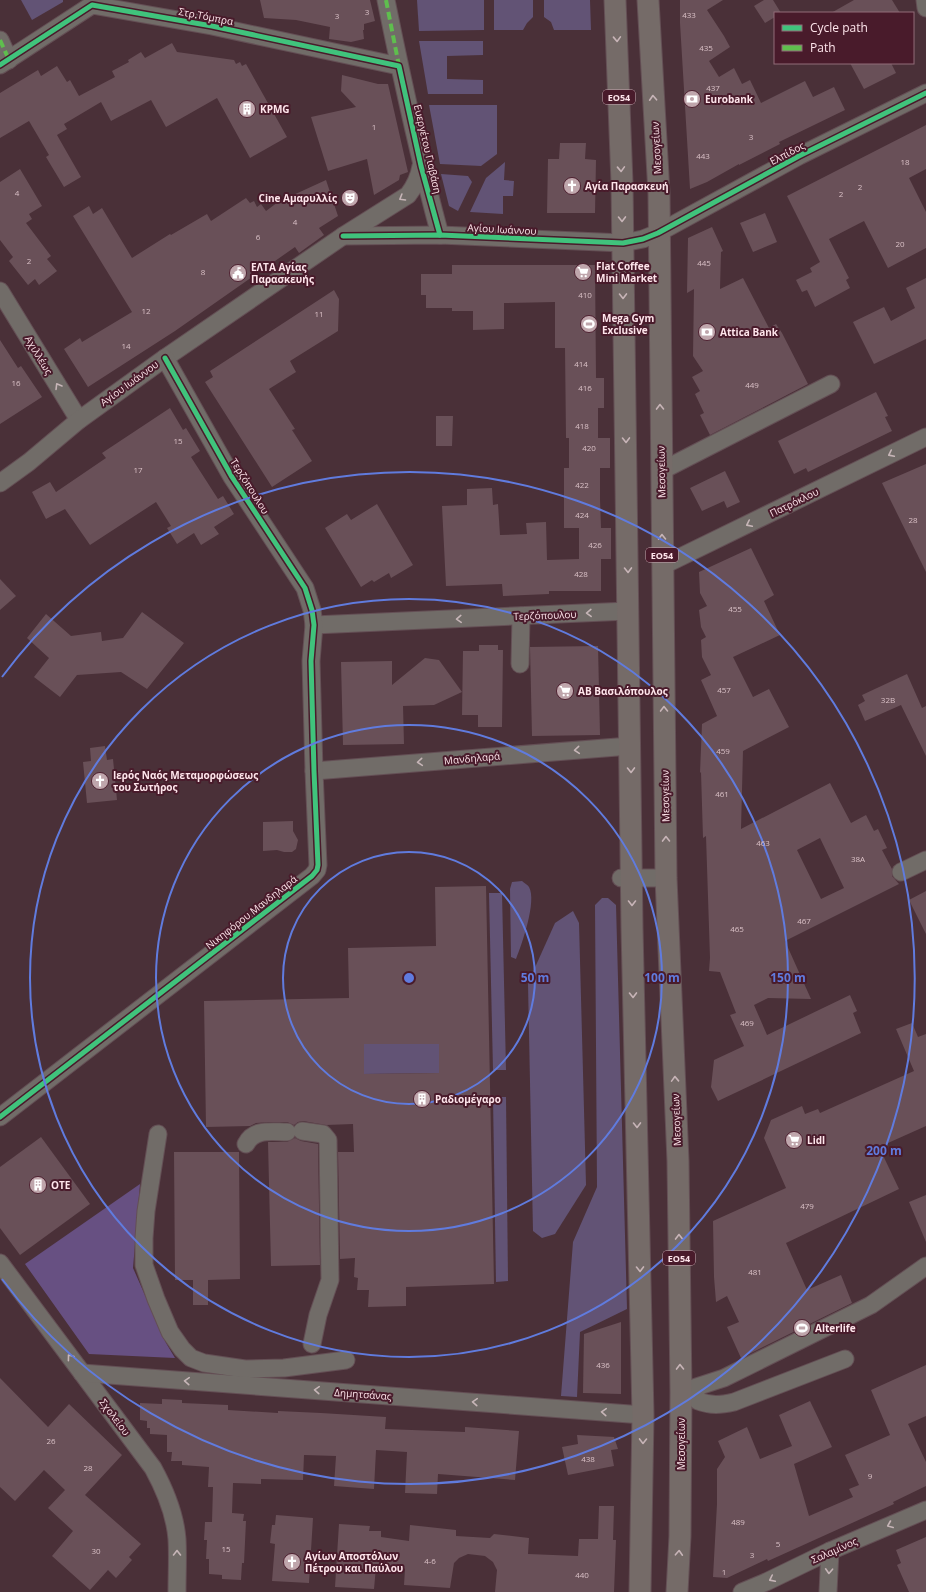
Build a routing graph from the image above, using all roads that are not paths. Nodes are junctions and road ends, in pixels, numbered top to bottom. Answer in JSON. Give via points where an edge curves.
{"nodes":[{"id":1,"x":386,"y":0,"type":"edge"},
{"id":2,"x":615,"y":0,"type":"edge"},
{"id":3,"x":648,"y":0,"type":"edge"},
{"id":4,"x":925,"y":0,"type":"edge"},
{"id":5,"x":90,"y":2,"type":"edge"},
{"id":6,"x":926,"y":8,"type":"edge"},
{"id":7,"x":0,"y":40,"type":"edge"},
{"id":8,"x":4,"y":63,"type":"edge"},
{"id":9,"x":399,"y":66,"type":"junction"},
{"id":10,"x":926,"y":93,"type":"edge"},
{"id":11,"x":422,"y":166,"type":"junction"},
{"id":12,"x":658,"y":233,"type":"junction"},
{"id":13,"x":440,"y":235,"type":"junction"},
{"id":14,"x":343,"y":236,"type":"junction"},
{"id":15,"x":623,"y":243,"type":"junction"},
{"id":16,"x":0,"y":291,"type":"edge"},
{"id":17,"x":165,"y":358,"type":"junction"},
{"id":18,"x":830,"y":384,"type":"dead end"},
{"id":19,"x":79,"y":420,"type":"junction"},
{"id":20,"x":926,"y":437,"type":"edge"},
{"id":21,"x":661,"y":471,"type":"junction"},
{"id":22,"x":0,"y":483,"type":"edge"},
{"id":23,"x":662,"y":566,"type":"junction"},
{"id":24,"x":628,"y":611,"type":"junction"},
{"id":25,"x":521,"y":616,"type":"junction"},
{"id":26,"x":314,"y":625,"type":"junction"},
{"id":27,"x":520,"y":664,"type":"dead end"},
{"id":28,"x":630,"y":746,"type":"junction"},
{"id":29,"x":314,"y":771,"type":"junction"},
{"id":30,"x":926,"y":860,"type":"edge"},
{"id":31,"x":901,"y":872,"type":"dead end"},
{"id":32,"x":626,"y":878,"type":"junction"},
{"id":33,"x":666,"y":878,"type":"junction"},
{"id":34,"x":0,"y":1117,"type":"edge"},
{"id":35,"x":158,"y":1134,"type":"dead end"},
{"id":36,"x":246,"y":1144,"type":"dead end"},
{"id":37,"x":0,"y":1263,"type":"edge"},
{"id":38,"x":926,"y":1266,"type":"edge"},
{"id":39,"x":312,"y":1344,"type":"dead end"},
{"id":40,"x":845,"y":1359,"type":"dead end"},
{"id":41,"x":346,"y":1360,"type":"dead end"},
{"id":42,"x":82,"y":1373,"type":"junction"},
{"id":43,"x":687,"y":1391,"type":"junction"},
{"id":44,"x":643,"y":1415,"type":"junction"},
{"id":45,"x":926,"y":1510,"type":"edge"},
{"id":46,"x":830,"y":1551,"type":"junction"},
{"id":47,"x":177,"y":1592,"type":"edge"},
{"id":48,"x":640,"y":1592,"type":"edge"},
{"id":49,"x":677,"y":1592,"type":"edge"},
{"id":50,"x":742,"y":1592,"type":"edge"},
{"id":51,"x":828,"y":1592,"type":"edge"}],
"edges":[{"from":1,"to":9,"type":"street","name":"Ευεργέτου Γιαβάση"},
{"from":2,"to":15,"type":"main road","number":"ΕΟ54","one_way":true},
{"from":12,"to":3,"type":"main road","name":"Μεσογείων","number":"ΕΟ54","one_way":true,"via":[[659,193]]},
{"from":4,"to":6,"type":"street"},
{"from":5,"to":8,"type":"street","name":"Στρ.Τόμπρα"},
{"from":5,"to":9,"type":"street","name":"Στρ.Τόμπρα"},
{"from":7,"to":8,"type":"street"},
{"from":9,"to":11,"type":"street","name":"Ευεργέτου Γιαβάση"},
{"from":10,"to":12,"type":"street","name":"Ελπίδος","via":[[799,156]]},
{"from":11,"to":13,"type":"street","name":"Ευεργέτου Γιαβάση"},
{"from":11,"to":14,"type":"street","name":"Αγίου Ιωάννου","one_way":true,"via":[[419,177],[408,195]]},
{"from":12,"to":15,"type":"street","name":"Αγίου Ιωάννου"},
{"from":21,"to":12,"type":"main road","name":"Μεσογείων","number":"ΕΟ54","one_way":true},
{"from":13,"to":14,"type":"street","name":"Αγίου Ιωάννου"},
{"from":13,"to":15,"type":"street","name":"Αγίου Ιωάννου"},
{"from":14,"to":17,"type":"street","name":"Αγίου Ιωάννου"},
{"from":15,"to":24,"type":"main road","number":"ΕΟ54","one_way":true},
{"from":19,"to":16,"type":"street","name":"Αχιλλέως","one_way":true},
{"from":17,"to":19,"type":"street","name":"Αγίου Ιωάννου"},
{"from":17,"to":26,"type":"street","name":"Τερζόπουλου","via":[[232,477],[304,588]]},
{"from":18,"to":21,"type":"street"},
{"from":19,"to":22,"type":"street","name":"Αγίου Ιωάννου"},
{"from":20,"to":23,"type":"street","name":"Πατρόκλου","one_way":true},
{"from":23,"to":21,"type":"main road","name":"Μεσογείων","number":"ΕΟ54","one_way":true},
{"from":33,"to":23,"type":"main road","name":"Μεσογείων","number":"ΕΟ54","one_way":true},
{"from":24,"to":25,"type":"street","name":"Τερζόπουλου","one_way":true},
{"from":24,"to":28,"type":"main road","number":"ΕΟ54"},
{"from":25,"to":26,"type":"street","name":"Τερζόπουλου","one_way":true},
{"from":25,"to":27,"type":"street"},
{"from":26,"to":29,"type":"street","name":"Νικηφόρου Μανδηλαρά","via":[[311,662]]},
{"from":28,"to":29,"type":"street","name":"Μανδηλαρά","one_way":true},
{"from":28,"to":32,"type":"main road","number":"ΕΟ54","one_way":true},
{"from":29,"to":34,"type":"street","name":"Νικηφόρου Μανδηλαρά","via":[[318,864],[312,876]]},
{"from":30,"to":31,"type":"street"},
{"from":32,"to":33,"type":"street"},
{"from":32,"to":44,"type":"main road","number":"ΕΟ54","one_way":true},
{"from":43,"to":33,"type":"main road","name":"Μεσογείων","number":"ΕΟ54","one_way":true},
{"from":35,"to":41,"type":"street","via":[[146,1211],[144,1265],[170,1332],[182,1349],[192,1358],[204,1363],[245,1369],[284,1368]]},
{"from":36,"to":39,"type":"street","via":[[259,1132],[323,1134],[328,1140],[330,1280],[318,1315]]},
{"from":42,"to":37,"type":"street","name":"Σχολείου","one_way":true},
{"from":38,"to":43,"type":"street","via":[[871,1305],[724,1378]]},
{"from":40,"to":43,"type":"street","via":[[734,1402],[707,1404],[698,1401]]},
{"from":44,"to":42,"type":"street","name":"Δημητσάνας","one_way":true},
{"from":47,"to":42,"type":"street","name":"Σχολείου","one_way":true,"via":[[177,1538],[174,1519],[162,1485]]},
{"from":49,"to":43,"type":"main road","name":"Μεσογείων","number":"ΕΟ54","one_way":true},
{"from":44,"to":48,"type":"main road","number":"ΕΟ54","one_way":true},
{"from":45,"to":46,"type":"street","name":"Σαλαμίνος","one_way":true},
{"from":46,"to":50,"type":"street","name":"Σαλαμίνος","one_way":true},
{"from":46,"to":51,"type":"street","one_way":true}]}
